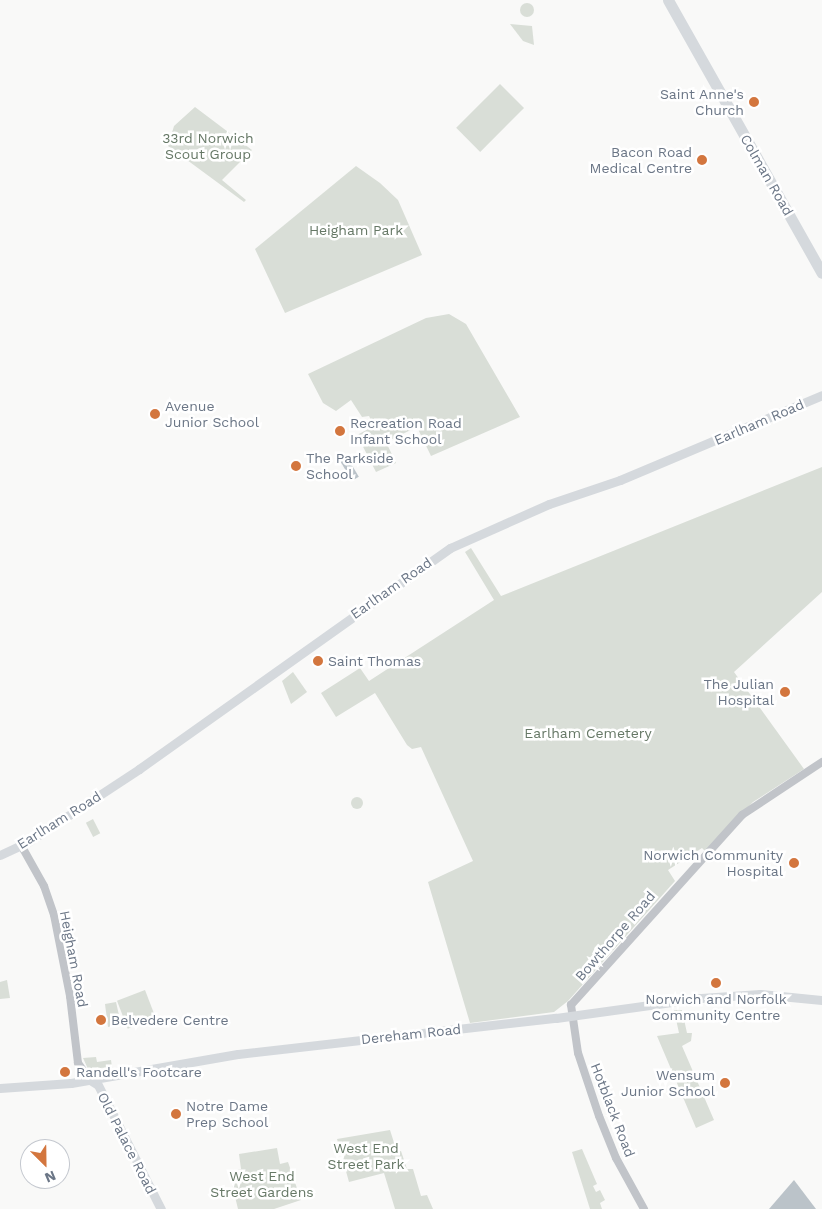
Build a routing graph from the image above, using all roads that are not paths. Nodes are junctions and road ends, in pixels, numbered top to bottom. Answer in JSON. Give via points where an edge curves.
{"nodes":[{"id":1,"x":668,"y":0,"type":"edge"},
{"id":2,"x":822,"y":273,"type":"edge"},
{"id":3,"x":822,"y":395,"type":"edge"},
{"id":4,"x":822,"y":762,"type":"edge"},
{"id":5,"x":22,"y":845,"type":"junction"},
{"id":6,"x":0,"y":855,"type":"edge"},
{"id":7,"x":822,"y":1000,"type":"edge"},
{"id":8,"x":572,"y":1016,"type":"junction"},
{"id":9,"x":90,"y":1080,"type":"junction"},
{"id":10,"x":0,"y":1088,"type":"edge"},
{"id":11,"x":161,"y":1209,"type":"edge"},
{"id":12,"x":644,"y":1209,"type":"edge"}],
"edges":[{"from":1,"to":2,"type":"highway","name":"Colman Road"},
{"from":3,"to":5,"type":"main road","name":"Earlham Road","via":[[620,480],[549,504],[450,548],[168,749]]},
{"from":4,"to":8,"type":"street","name":"Bowthorpe Road","via":[[742,816],[573,1002]]},
{"from":5,"to":6,"type":"main road","name":"Earlham Road"},
{"from":5,"to":9,"type":"street","name":"Heigham Road","via":[[44,886],[54,915],[70,996],[78,1063]]},
{"from":7,"to":8,"type":"main road","name":"Dereham Road","via":[[736,994],[626,1006]]},
{"from":8,"to":9,"type":"main road","name":"Dereham Road","via":[[238,1054]]},
{"from":8,"to":12,"type":"street","name":"Hotblack Road","via":[[578,1053],[606,1136]]},
{"from":9,"to":10,"type":"main road","name":"Dereham Road"},
{"from":9,"to":11,"type":"main road","name":"Old Palace Road","via":[[98,1085]]}]}
